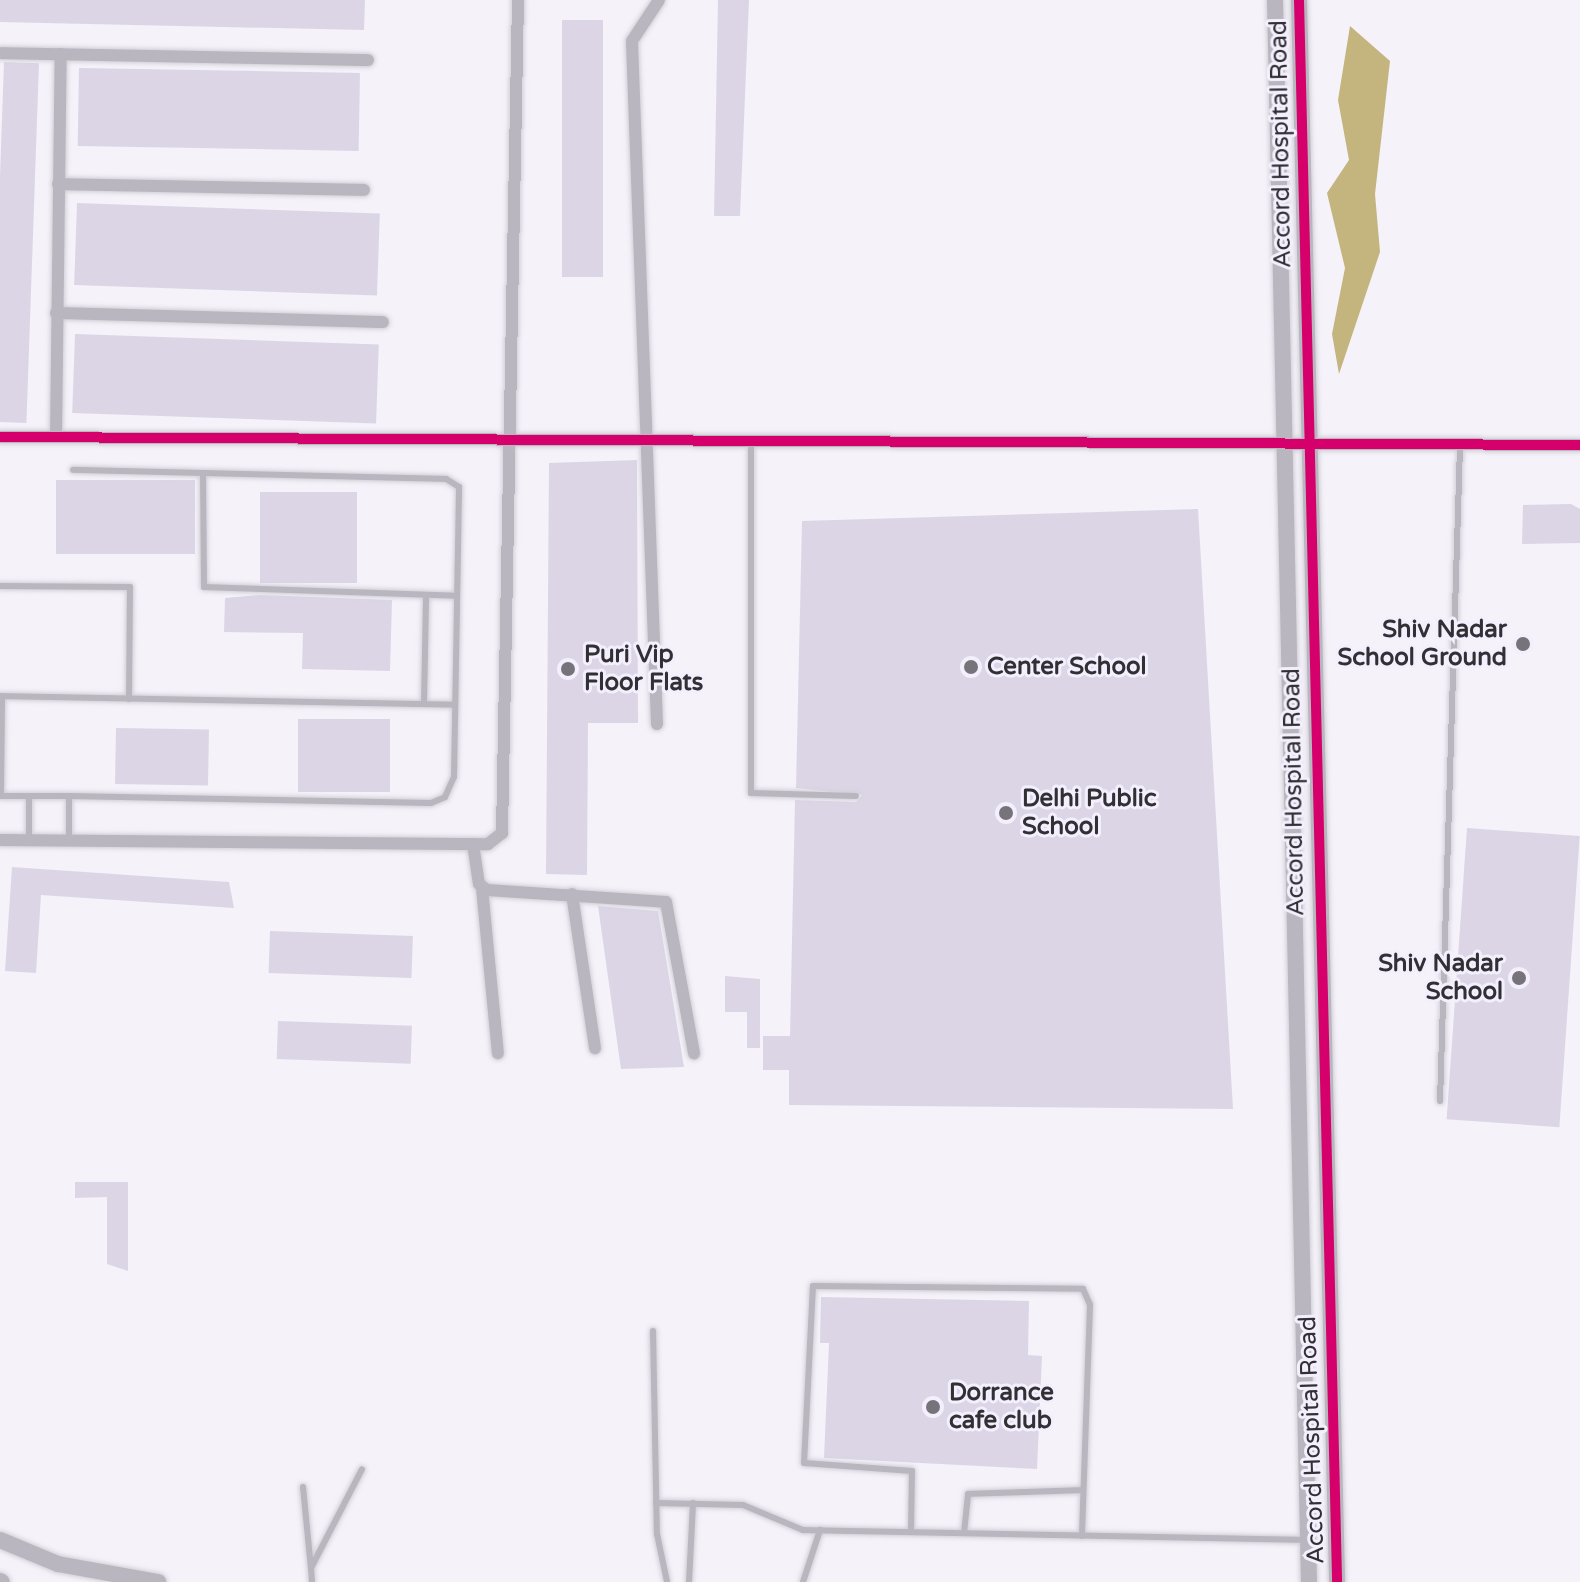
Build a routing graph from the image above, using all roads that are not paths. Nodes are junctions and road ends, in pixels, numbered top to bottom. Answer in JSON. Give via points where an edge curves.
{"nodes":[{"id":1,"x":518,"y":0,"type":"edge"},
{"id":2,"x":659,"y":0,"type":"edge"},
{"id":3,"x":1275,"y":0,"type":"edge"},
{"id":4,"x":1299,"y":0,"type":"edge"},
{"id":5,"x":0,"y":53,"type":"edge"},
{"id":6,"x":61,"y":54,"type":"junction"},
{"id":7,"x":368,"y":60,"type":"dead end"},
{"id":8,"x":58,"y":184,"type":"junction"},
{"id":9,"x":364,"y":190,"type":"dead end"},
{"id":10,"x":56,"y":313,"type":"junction"},
{"id":11,"x":383,"y":322,"type":"dead end"},
{"id":12,"x":0,"y":437,"type":"edge"},
{"id":13,"x":56,"y":437,"type":"junction"},
{"id":14,"x":511,"y":437,"type":"junction"},
{"id":15,"x":652,"y":437,"type":"junction"},
{"id":16,"x":751,"y":439,"type":"junction"},
{"id":17,"x":1580,"y":445,"type":"edge"},
{"id":18,"x":1460,"y":447,"type":"junction"},
{"id":19,"x":1286,"y":448,"type":"junction"},
{"id":20,"x":1308,"y":448,"type":"junction"},
{"id":21,"x":73,"y":470,"type":"dead end"},
{"id":22,"x":203,"y":473,"type":"junction"},
{"id":23,"x":0,"y":586,"type":"edge"},
{"id":24,"x":426,"y":595,"type":"junction"},
{"id":25,"x":457,"y":596,"type":"junction"},
{"id":26,"x":1,"y":696,"type":"edge"},
{"id":27,"x":129,"y":699,"type":"junction"},
{"id":28,"x":424,"y":704,"type":"junction"},
{"id":29,"x":455,"y":705,"type":"junction"},
{"id":30,"x":657,"y":724,"type":"dead end"},
{"id":31,"x":0,"y":796,"type":"edge"},
{"id":32,"x":29,"y":796,"type":"junction"},
{"id":33,"x":69,"y":796,"type":"junction"},
{"id":34,"x":856,"y":796,"type":"dead end"},
{"id":35,"x":0,"y":840,"type":"edge"},
{"id":36,"x":29,"y":840,"type":"junction"},
{"id":37,"x":69,"y":841,"type":"junction"},
{"id":38,"x":473,"y":844,"type":"junction"},
{"id":39,"x":482,"y":888,"type":"junction"},
{"id":40,"x":572,"y":894,"type":"junction"},
{"id":41,"x":595,"y":1048,"type":"dead end"},
{"id":42,"x":498,"y":1053,"type":"dead end"},
{"id":43,"x":694,"y":1053,"type":"dead end"},
{"id":44,"x":1440,"y":1101,"type":"dead end"},
{"id":45,"x":653,"y":1331,"type":"dead end"},
{"id":46,"x":362,"y":1469,"type":"dead end"},
{"id":47,"x":303,"y":1487,"type":"dead end"},
{"id":48,"x":1082,"y":1490,"type":"junction"},
{"id":49,"x":656,"y":1503,"type":"junction"},
{"id":50,"x":693,"y":1503,"type":"junction"},
{"id":51,"x":820,"y":1530,"type":"junction"},
{"id":52,"x":911,"y":1532,"type":"junction"},
{"id":53,"x":964,"y":1533,"type":"junction"},
{"id":54,"x":1082,"y":1536,"type":"junction"},
{"id":55,"x":0,"y":1540,"type":"edge"},
{"id":56,"x":1309,"y":1540,"type":"junction"},
{"id":57,"x":311,"y":1568,"type":"junction"},
{"id":58,"x":158,"y":1582,"type":"edge"},
{"id":59,"x":312,"y":1582,"type":"edge"},
{"id":60,"x":667,"y":1582,"type":"edge"},
{"id":61,"x":689,"y":1582,"type":"edge"},
{"id":62,"x":803,"y":1582,"type":"edge"},
{"id":63,"x":1309,"y":1582,"type":"edge"},
{"id":64,"x":1337,"y":1582,"type":"edge"}],
"edges":[{"from":1,"to":14,"type":"street"},
{"from":2,"to":15,"type":"street","via":[[632,41]]},
{"from":3,"to":19,"type":"street"},
{"from":4,"to":20,"type":"street","name":"Accord Hospital Road"},
{"from":5,"to":6,"type":"street"},
{"from":6,"to":7,"type":"street"},
{"from":6,"to":8,"type":"street"},
{"from":8,"to":9,"type":"street"},
{"from":8,"to":10,"type":"street"},
{"from":10,"to":11,"type":"street"},
{"from":10,"to":13,"type":"street"},
{"from":12,"to":13,"type":"street"},
{"from":13,"to":14,"type":"street"},
{"from":14,"to":15,"type":"street"},
{"from":14,"to":38,"type":"street","via":[[506,822],[496,840]]},
{"from":15,"to":16,"type":"street"},
{"from":15,"to":30,"type":"street"},
{"from":16,"to":19,"type":"street"},
{"from":16,"to":34,"type":"lane","via":[[751,793]]},
{"from":17,"to":18,"type":"street"},
{"from":18,"to":20,"type":"street"},
{"from":18,"to":44,"type":"lane"},
{"from":19,"to":20,"type":"street"},
{"from":19,"to":56,"type":"street"},
{"from":20,"to":64,"type":"street","name":"Accord Hospital Road"},
{"from":21,"to":22,"type":"lane"},
{"from":22,"to":24,"type":"lane","via":[[204,587]]},
{"from":22,"to":25,"type":"lane","via":[[454,480]]},
{"from":23,"to":27,"type":"lane","via":[[130,587]]},
{"from":24,"to":25,"type":"lane"},
{"from":24,"to":28,"type":"lane"},
{"from":25,"to":29,"type":"lane"},
{"from":26,"to":27,"type":"lane"},
{"from":26,"to":31,"type":"lane"},
{"from":27,"to":28,"type":"lane"},
{"from":28,"to":29,"type":"lane"},
{"from":29,"to":33,"type":"lane","via":[[454,777],[445,797],[431,803]]},
{"from":31,"to":32,"type":"lane"},
{"from":32,"to":33,"type":"lane"},
{"from":32,"to":36,"type":"lane"},
{"from":33,"to":37,"type":"lane"},
{"from":35,"to":36,"type":"street"},
{"from":36,"to":37,"type":"street"},
{"from":37,"to":38,"type":"street"},
{"from":38,"to":39,"type":"street"},
{"from":39,"to":40,"type":"street"},
{"from":39,"to":42,"type":"street"},
{"from":40,"to":41,"type":"street"},
{"from":40,"to":43,"type":"street","via":[[666,902]]},
{"from":45,"to":49,"type":"lane"},
{"from":46,"to":57,"type":"lane"},
{"from":47,"to":57,"type":"lane"},
{"from":48,"to":52,"type":"lane","via":[[1090,1305],[1083,1289],[813,1286],[804,1463],[912,1471]]},
{"from":48,"to":53,"type":"lane","via":[[968,1494]]},
{"from":48,"to":54,"type":"lane"},
{"from":49,"to":50,"type":"lane"},
{"from":49,"to":60,"type":"lane"},
{"from":50,"to":51,"type":"lane","via":[[743,1505],[789,1527]]},
{"from":50,"to":61,"type":"lane"},
{"from":51,"to":52,"type":"lane"},
{"from":51,"to":62,"type":"lane"},
{"from":52,"to":53,"type":"lane"},
{"from":53,"to":54,"type":"lane"},
{"from":54,"to":56,"type":"lane"},
{"from":55,"to":58,"type":"street","via":[[58,1564]]},
{"from":56,"to":63,"type":"street"},
{"from":57,"to":59,"type":"lane"}]}
